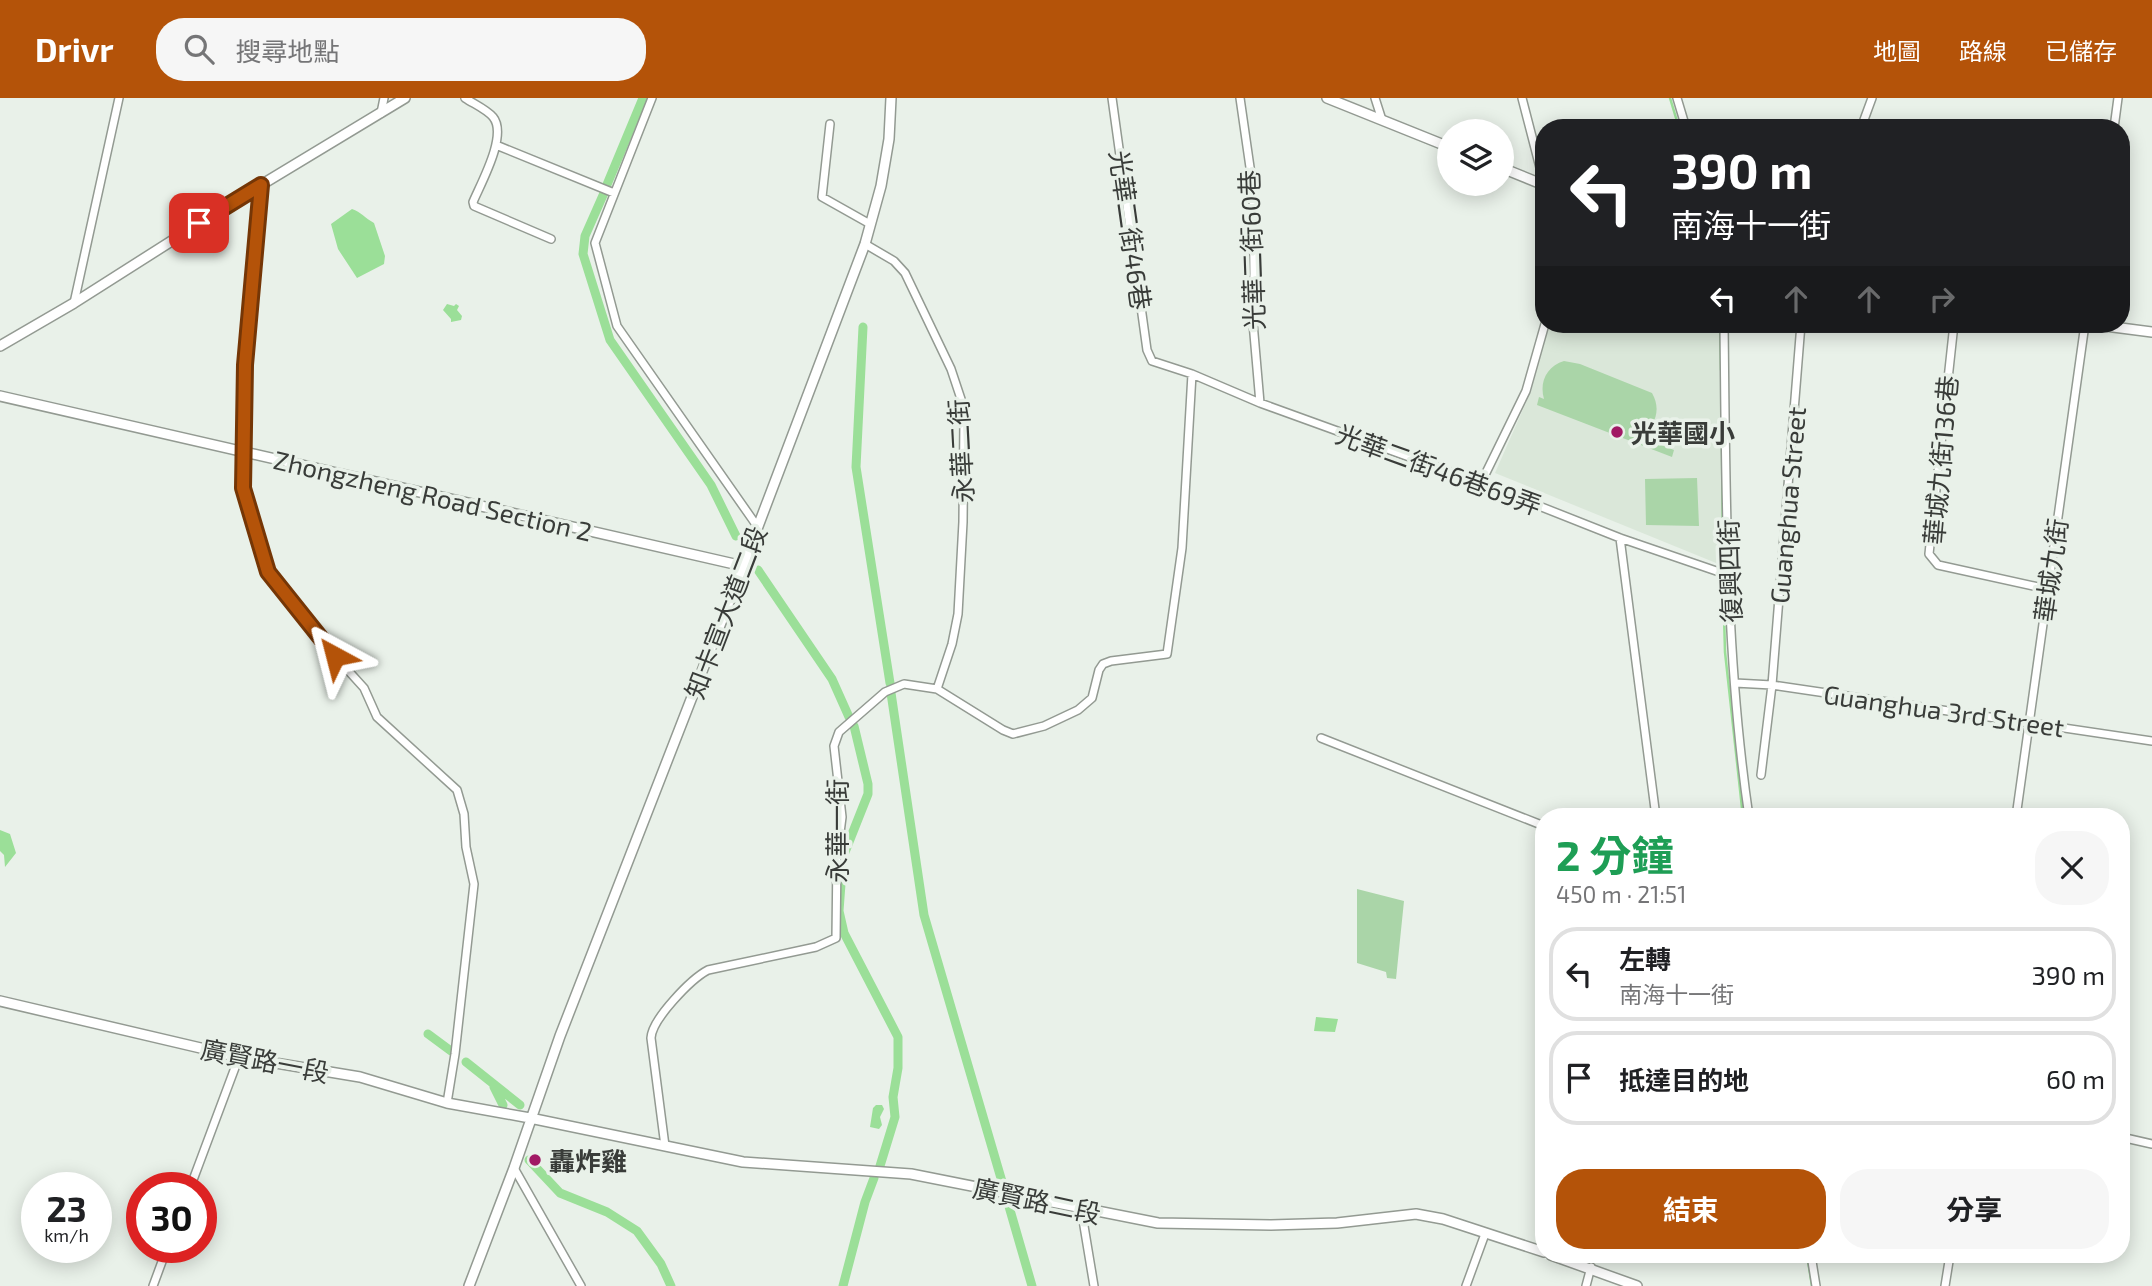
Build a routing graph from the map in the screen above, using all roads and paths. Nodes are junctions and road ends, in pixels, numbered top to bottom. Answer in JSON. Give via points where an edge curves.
{"nodes":[{"id":1,"x":119,"y":98,"type":"edge"},
{"id":2,"x":384,"y":98,"type":"edge"},
{"id":3,"x":405,"y":98,"type":"edge"},
{"id":4,"x":465,"y":98,"type":"edge"},
{"id":5,"x":652,"y":98,"type":"edge"},
{"id":6,"x":891,"y":98,"type":"edge"},
{"id":7,"x":1112,"y":98,"type":"edge"},
{"id":8,"x":1240,"y":98,"type":"edge"},
{"id":9,"x":1327,"y":98,"type":"edge"},
{"id":10,"x":1375,"y":98,"type":"edge"},
{"id":11,"x":1522,"y":98,"type":"edge"},
{"id":12,"x":1677,"y":98,"type":"edge"},
{"id":13,"x":1872,"y":98,"type":"edge"},
{"id":14,"x":2118,"y":98,"type":"edge"},
{"id":15,"x":381,"y":113,"type":"junction"},
{"id":16,"x":1683,"y":119,"type":"edge"},
{"id":17,"x":1864,"y":119,"type":"edge"},
{"id":18,"x":2114,"y":119,"type":"edge"},
{"id":19,"x":1382,"y":120,"type":"junction"},
{"id":20,"x":830,"y":124,"type":"dead end"},
{"id":21,"x":1437,"y":142,"type":"edge"},
{"id":22,"x":496,"y":145,"type":"junction"},
{"id":23,"x":1535,"y":149,"type":"edge"},
{"id":24,"x":1514,"y":173,"type":"edge"},
{"id":25,"x":1535,"y":181,"type":"edge"},
{"id":26,"x":261,"y":185,"type":"junction"},
{"id":27,"x":614,"y":193,"type":"junction"},
{"id":28,"x":870,"y":224,"type":"junction"},
{"id":29,"x":551,"y":239,"type":"dead end"},
{"id":30,"x":865,"y":244,"type":"junction"},
{"id":31,"x":74,"y":303,"type":"junction"},
{"id":32,"x":2130,"y":329,"type":"edge"},
{"id":33,"x":2152,"y":332,"type":"edge"},
{"id":34,"x":1542,"y":333,"type":"edge"},
{"id":35,"x":1724,"y":333,"type":"edge"},
{"id":36,"x":1800,"y":333,"type":"edge"},
{"id":37,"x":1953,"y":333,"type":"edge"},
{"id":38,"x":2087,"y":333,"type":"edge"},
{"id":39,"x":0,"y":346,"type":"edge"},
{"id":40,"x":1152,"y":361,"type":"joint"},
{"id":41,"x":1192,"y":374,"type":"junction"},
{"id":42,"x":0,"y":396,"type":"edge"},
{"id":43,"x":1260,"y":403,"type":"junction"},
{"id":44,"x":242,"y":452,"type":"junction"},
{"id":45,"x":1481,"y":482,"type":"junction"},
{"id":46,"x":757,"y":526,"type":"junction"},
{"id":47,"x":1620,"y":538,"type":"junction"},
{"id":48,"x":743,"y":566,"type":"junction"},
{"id":49,"x":1728,"y":575,"type":"junction"},
{"id":50,"x":2047,"y":589,"type":"junction"},
{"id":51,"x":1735,"y":683,"type":"junction"},
{"id":52,"x":1772,"y":685,"type":"junction"},
{"id":53,"x":937,"y":689,"type":"junction"},
{"id":54,"x":2029,"y":723,"type":"junction"},
{"id":55,"x":1321,"y":738,"type":"dead end"},
{"id":56,"x":2152,"y":741,"type":"edge"},
{"id":57,"x":1761,"y":775,"type":"dead end"},
{"id":58,"x":1655,"y":808,"type":"edge"},
{"id":59,"x":1747,"y":808,"type":"edge"},
{"id":60,"x":2017,"y":808,"type":"edge"},
{"id":61,"x":1535,"y":822,"type":"edge"},
{"id":62,"x":0,"y":1000,"type":"edge"},
{"id":63,"x":239,"y":1058,"type":"junction"},
{"id":64,"x":447,"y":1103,"type":"junction"},
{"id":65,"x":530,"y":1118,"type":"junction"},
{"id":66,"x":2130,"y":1139,"type":"edge"},
{"id":67,"x":2152,"y":1144,"type":"edge"},
{"id":68,"x":664,"y":1146,"type":"junction"},
{"id":69,"x":514,"y":1168,"type":"junction"},
{"id":70,"x":196,"y":1172,"type":"edge"},
{"id":71,"x":1081,"y":1208,"type":"junction"},
{"id":72,"x":1485,"y":1234,"type":"junction"},
{"id":73,"x":1535,"y":1249,"type":"edge"},
{"id":74,"x":161,"y":1263,"type":"edge"},
{"id":75,"x":1576,"y":1263,"type":"edge"},
{"id":76,"x":1812,"y":1263,"type":"edge"},
{"id":77,"x":1949,"y":1263,"type":"edge"},
{"id":78,"x":1591,"y":1268,"type":"junction"},
{"id":79,"x":153,"y":1286,"type":"edge"},
{"id":80,"x":469,"y":1286,"type":"edge"},
{"id":81,"x":581,"y":1286,"type":"edge"},
{"id":82,"x":1094,"y":1286,"type":"edge"},
{"id":83,"x":1466,"y":1286,"type":"edge"},
{"id":84,"x":1586,"y":1286,"type":"edge"},
{"id":85,"x":1637,"y":1286,"type":"edge"},
{"id":86,"x":1816,"y":1286,"type":"edge"},
{"id":87,"x":1945,"y":1286,"type":"edge"}],
"edges":[{"from":1,"to":31,"type":"street"},
{"from":2,"to":15,"type":"street"},
{"from":3,"to":15,"type":"street"},
{"from":4,"to":22,"type":"street","via":[[495,119]]},
{"from":5,"to":27,"type":"street"},
{"from":6,"to":28,"type":"street","name":"知卡宣大道二段","via":[[881,187]]},
{"from":7,"to":40,"type":"street","name":"光華二街46巷"},
{"from":8,"to":43,"type":"street","name":"光華二街60巷","via":[[1253,188],[1252,310]]},
{"from":9,"to":19,"type":"street"},
{"from":10,"to":19,"type":"street"},
{"from":11,"to":23,"type":"street"},
{"from":12,"to":16,"type":"street"},
{"from":13,"to":17,"type":"street"},
{"from":14,"to":18,"type":"street"},
{"from":15,"to":26,"type":"street"},
{"from":19,"to":21,"type":"street"},
{"from":20,"to":28,"type":"street","via":[[821,197]]},
{"from":22,"to":27,"type":"street"},
{"from":22,"to":29,"type":"street","via":[[474,206]]},
{"from":24,"to":25,"type":"street"},
{"from":26,"to":31,"type":"street"},
{"from":26,"to":44,"type":"street"},
{"from":27,"to":46,"type":"street","via":[[596,243],[617,326]]},
{"from":28,"to":30,"type":"street","name":"知卡宣大道二段"},
{"from":30,"to":46,"type":"street","name":"知卡宣大道二段"},
{"from":30,"to":53,"type":"street","name":"永華二街","via":[[905,272],[961,399],[964,522],[958,614]]},
{"from":31,"to":39,"type":"street"},
{"from":32,"to":33,"type":"street"},
{"from":34,"to":45,"type":"street","via":[[1526,391]]},
{"from":35,"to":49,"type":"street","name":"復興四街"},
{"from":36,"to":52,"type":"street","name":"Guanghua Street"},
{"from":37,"to":50,"type":"street","name":"華城九街136巷","via":[[1929,554],[1938,565]]},
{"from":38,"to":50,"type":"street","name":"華城九街"},
{"from":40,"to":41,"type":"street","name":"光華二街46巷69弄"},
{"from":41,"to":43,"type":"street","name":"光華二街46巷69弄"},
{"from":41,"to":53,"type":"street","name":"永華一街","via":[[1182,548],[1167,654],[1103,664],[1092,698],[1084,706],[1044,726],[1013,734]]},
{"from":42,"to":44,"type":"street","name":"Zhongzheng Road Section 2"},
{"from":43,"to":45,"type":"street","name":"光華二街46巷69弄"},
{"from":44,"to":48,"type":"street","name":"Zhongzheng Road Section 2"},
{"from":44,"to":64,"type":"street","via":[[243,488],[268,572],[363,688],[377,718],[457,790],[474,884]]},
{"from":45,"to":47,"type":"street","name":"光華二街46巷69弄"},
{"from":46,"to":48,"type":"street","name":"知卡宣大道二段"},
{"from":47,"to":49,"type":"street","name":"光華二街46巷69弄"},
{"from":47,"to":58,"type":"street"},
{"from":48,"to":65,"type":"street","name":"知卡宣大道二段"},
{"from":49,"to":51,"type":"street","name":"復興四街"},
{"from":50,"to":54,"type":"street","name":"華城九街"},
{"from":51,"to":52,"type":"street","name":"Guanghua 3rd Street"},
{"from":51,"to":59,"type":"street","name":"復興四街"},
{"from":52,"to":54,"type":"street","name":"Guanghua 3rd Street"},
{"from":52,"to":57,"type":"street","name":"Guanghua Street"},
{"from":53,"to":68,"type":"street","name":"永華一街","via":[[896,686],[836,736],[842,817],[835,939],[708,970],[694,978],[652,1028]]},
{"from":54,"to":56,"type":"street","name":"Guanghua 3rd Street"},
{"from":54,"to":60,"type":"street","name":"華城九街"},
{"from":55,"to":61,"type":"street"},
{"from":62,"to":63,"type":"street","name":"廣賢路一段"},
{"from":63,"to":64,"type":"street","name":"廣賢路一段","via":[[360,1077]]},
{"from":63,"to":70,"type":"street"},
{"from":64,"to":65,"type":"street","name":"廣賢路一段"},
{"from":65,"to":68,"type":"street","name":"廣賢路二段"},
{"from":65,"to":69,"type":"street","name":"知卡宣大道二段"},
{"from":66,"to":67,"type":"street"},
{"from":68,"to":71,"type":"street","name":"廣賢路二段","via":[[743,1162],[911,1174]]},
{"from":69,"to":80,"type":"street","name":"知卡宣大道二段"},
{"from":69,"to":81,"type":"street"},
{"from":71,"to":72,"type":"street","name":"廣賢路二段","via":[[1158,1223],[1198,1225],[1336,1223],[1416,1214]]},
{"from":71,"to":82,"type":"street"},
{"from":72,"to":73,"type":"street","name":"廣賢路二段"},
{"from":72,"to":83,"type":"street"},
{"from":74,"to":79,"type":"street"},
{"from":75,"to":78,"type":"street"},
{"from":76,"to":86,"type":"street"},
{"from":77,"to":87,"type":"street"},
{"from":78,"to":84,"type":"street"},
{"from":78,"to":85,"type":"street"}]}
